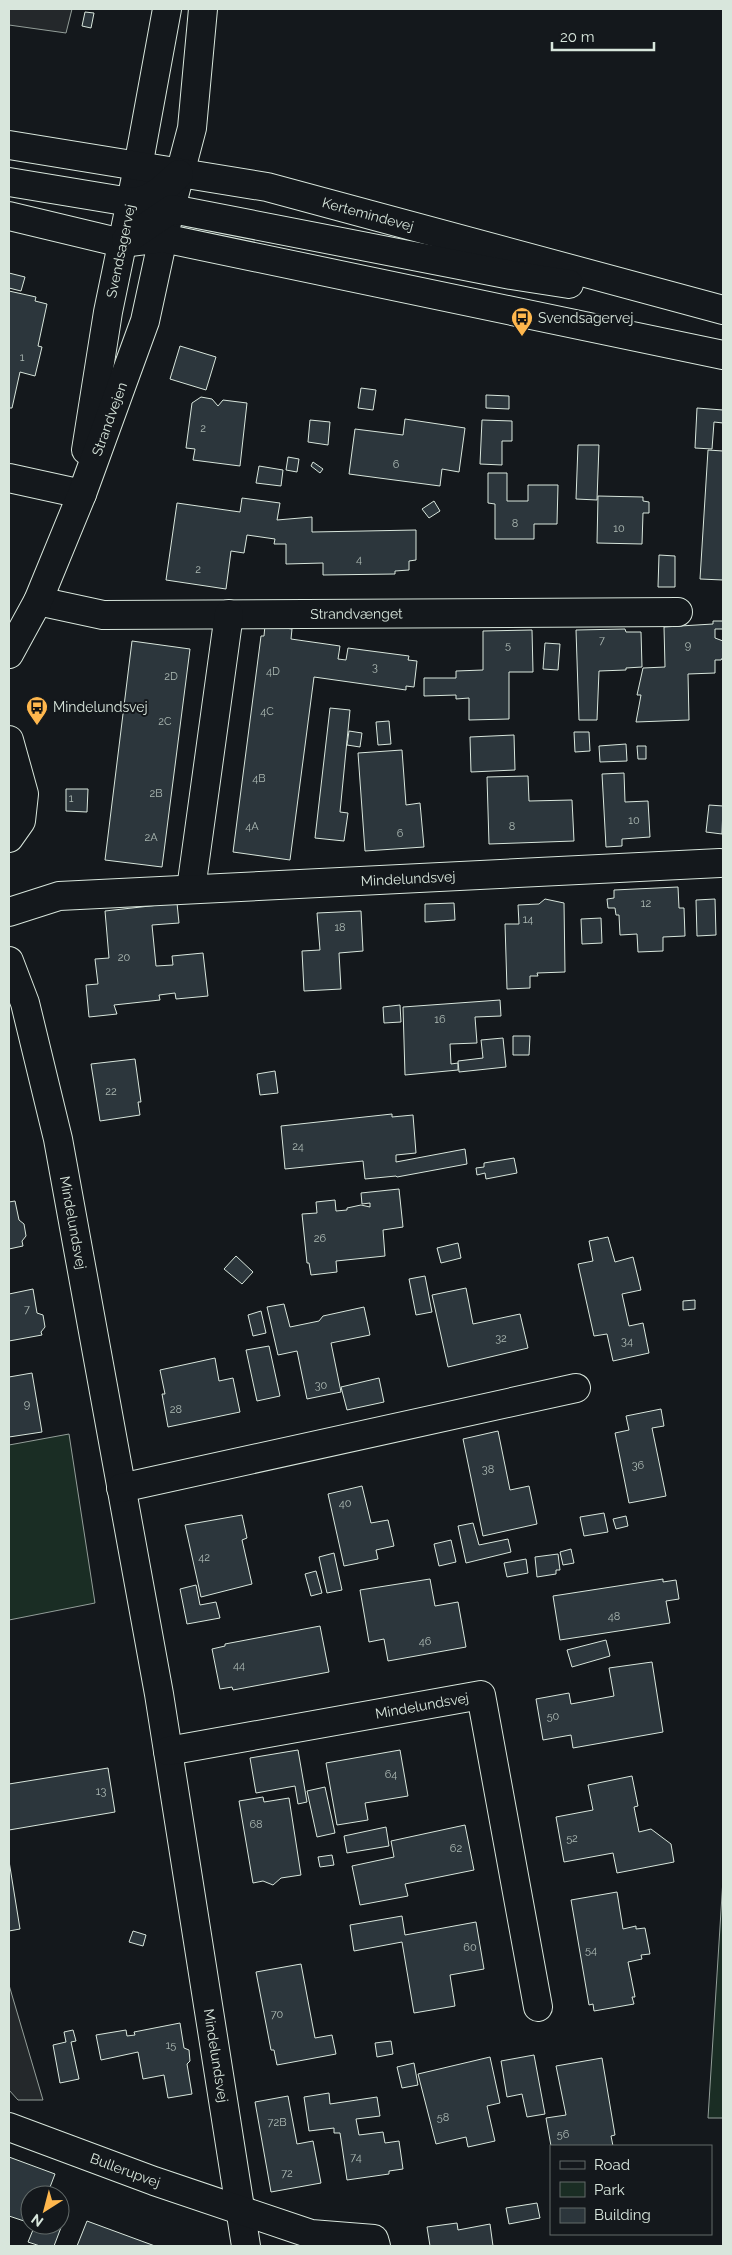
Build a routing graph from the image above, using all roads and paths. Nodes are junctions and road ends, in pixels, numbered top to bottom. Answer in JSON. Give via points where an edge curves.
{"nodes":[{"id":1,"x":167,"y":9,"type":"edge"},
{"id":2,"x":203,"y":9,"type":"edge"},
{"id":3,"x":9,"y":145,"type":"edge"},
{"id":4,"x":138,"y":167,"type":"junction"},
{"id":5,"x":180,"y":174,"type":"junction"},
{"id":6,"x":9,"y":182,"type":"edge"},
{"id":7,"x":130,"y":202,"type":"junction"},
{"id":8,"x":172,"y":209,"type":"junction"},
{"id":9,"x":9,"y":216,"type":"edge"},
{"id":10,"x":163,"y":238,"type":"junction"},
{"id":11,"x":122,"y":243,"type":"junction"},
{"id":12,"x":720,"y":308,"type":"edge"},
{"id":13,"x":723,"y":355,"type":"edge"},
{"id":14,"x":9,"y":478,"type":"edge"},
{"id":15,"x":82,"y":494,"type":"junction"},
{"id":16,"x":38,"y":601,"type":"junction"},
{"id":17,"x":678,"y":612,"type":"dead end"},
{"id":18,"x":229,"y":614,"type":"junction"},
{"id":19,"x":9,"y":654,"type":"edge"},
{"id":20,"x":9,"y":740,"type":"edge"},
{"id":21,"x":9,"y":838,"type":"edge"},
{"id":22,"x":720,"y":863,"type":"dead end"},
{"id":23,"x":191,"y":889,"type":"junction"},
{"id":24,"x":9,"y":912,"type":"edge"},
{"id":25,"x":9,"y":961,"type":"edge"},
{"id":26,"x":576,"y":1388,"type":"dead end"},
{"id":27,"x":121,"y":1488,"type":"junction"},
{"id":28,"x":168,"y":1751,"type":"junction"},
{"id":29,"x":538,"y":2007,"type":"dead end"},
{"id":30,"x":9,"y":2126,"type":"edge"},
{"id":31,"x":241,"y":2211,"type":"junction"},
{"id":32,"x":246,"y":2246,"type":"edge"},
{"id":33,"x":376,"y":2246,"type":"edge"}],
"edges":[{"from":1,"to":4,"type":"street","name":"Svendsagervej"},
{"from":2,"to":5,"type":"street","via":[[192,128]]},
{"from":3,"to":4,"type":"street","name":"Kertemindevej"},
{"from":4,"to":5,"type":"street","name":"Kertemindevej"},
{"from":4,"to":7,"type":"street","name":"Svendsagervej"},
{"from":5,"to":7,"type":"street","via":[[152,197]]},
{"from":5,"to":8,"type":"street","name":"Strandvejen"},
{"from":5,"to":12,"type":"street","name":"Kertemindevej","via":[[267,187]]},
{"from":6,"to":7,"type":"street"},
{"from":7,"to":11,"type":"street","name":"Svendsagervej"},
{"from":8,"to":10,"type":"street","name":"Strandvejen"},
{"from":8,"to":11,"type":"street"},
{"from":8,"to":12,"type":"street","via":[[511,275]]},
{"from":9,"to":11,"type":"street"},
{"from":10,"to":11,"type":"street"},
{"from":10,"to":13,"type":"street"},
{"from":10,"to":15,"type":"street","name":"Strandvejen","via":[[145,321]]},
{"from":11,"to":15,"type":"street","name":"Svendsagervej","via":[[89,426]]},
{"from":14,"to":15,"type":"street"},
{"from":15,"to":16,"type":"street","name":"Strandvejen"},
{"from":16,"to":18,"type":"street","name":"Strandvænget","via":[[103,614]]},
{"from":16,"to":19,"type":"street","name":"Strandvejen"},
{"from":17,"to":18,"type":"street","name":"Strandvænget"},
{"from":18,"to":23,"type":"street"},
{"from":20,"to":21,"type":"street","via":[[24,794],[21,821]]},
{"from":22,"to":23,"type":"street","name":"Mindelundsvej"},
{"from":23,"to":24,"type":"street","name":"Mindelundsvej","via":[[59,896]]},
{"from":25,"to":27,"type":"street","name":"Mindelundsvej","via":[[25,1003],[58,1139]]},
{"from":26,"to":27,"type":"street"},
{"from":27,"to":28,"type":"street","name":"Mindelundsvej"},
{"from":28,"to":29,"type":"street","name":"Mindelundsvej","via":[[481,1695]]},
{"from":28,"to":31,"type":"street","name":"Mindelundsvej"},
{"from":30,"to":31,"type":"street","name":"Bullerupvej"},
{"from":31,"to":32,"type":"street","name":"Mindelundsvej"},
{"from":31,"to":33,"type":"street","via":[[311,2234],[374,2239]]}]}
